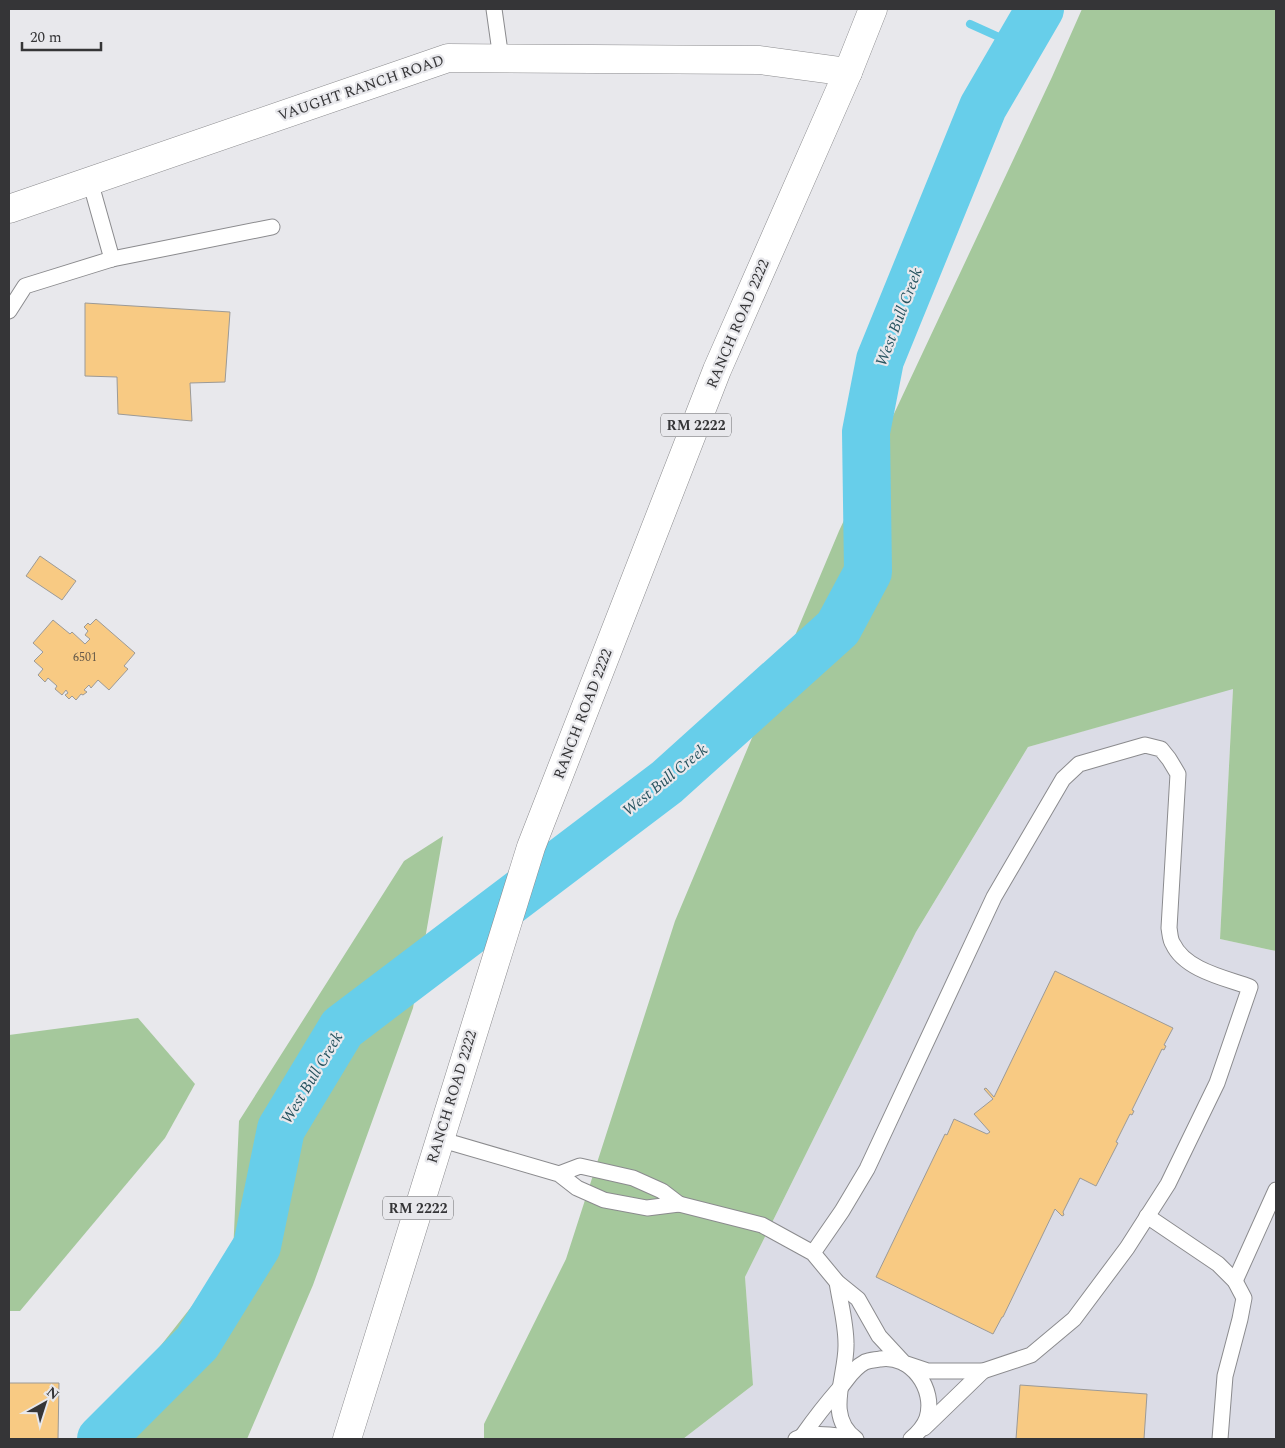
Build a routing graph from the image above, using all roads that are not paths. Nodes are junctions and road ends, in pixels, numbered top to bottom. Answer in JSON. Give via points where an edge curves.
{"nodes":[{"id":1,"x":494,"y":9,"type":"edge"},
{"id":2,"x":873,"y":9,"type":"edge"},
{"id":3,"x":501,"y":59,"type":"junction"},
{"id":4,"x":848,"y":72,"type":"junction"},
{"id":5,"x":90,"y":181,"type":"junction"},
{"id":6,"x":9,"y":209,"type":"edge"},
{"id":7,"x":272,"y":227,"type":"dead end"},
{"id":8,"x":112,"y":259,"type":"junction"},
{"id":9,"x":9,"y":311,"type":"edge"},
{"id":10,"x":440,"y":1139,"type":"junction"},
{"id":11,"x":559,"y":1174,"type":"junction"},
{"id":12,"x":1276,"y":1190,"type":"edge"},
{"id":13,"x":679,"y":1204,"type":"junction"},
{"id":14,"x":1147,"y":1216,"type":"junction"},
{"id":15,"x":813,"y":1253,"type":"junction"},
{"id":16,"x":1236,"y":1281,"type":"junction"},
{"id":17,"x":837,"y":1282,"type":"junction"},
{"id":18,"x":904,"y":1363,"type":"junction"},
{"id":19,"x":983,"y":1371,"type":"junction"},
{"id":20,"x":841,"y":1388,"type":"junction"},
{"id":21,"x":799,"y":1437,"type":"edge"},
{"id":22,"x":916,"y":1437,"type":"edge"},
{"id":23,"x":347,"y":1439,"type":"edge"},
{"id":24,"x":855,"y":1439,"type":"edge"},
{"id":25,"x":1220,"y":1439,"type":"edge"}],
"edges":[{"from":1,"to":3,"type":"lane"},
{"from":2,"to":4,"type":"main road","name":"RANCH ROAD 2222","number":"RM 2222"},
{"from":3,"to":4,"type":"main road","name":"VAUGHT RANCH ROAD","via":[[760,60]]},
{"from":3,"to":5,"type":"main road","name":"VAUGHT RANCH ROAD","via":[[448,58]]},
{"from":4,"to":10,"type":"main road","name":"RANCH ROAD 2222","number":"RM 2222","via":[[717,370],[531,847]]},
{"from":5,"to":6,"type":"main road","name":"VAUGHT RANCH ROAD"},
{"from":5,"to":8,"type":"lane"},
{"from":7,"to":8,"type":"lane"},
{"from":8,"to":9,"type":"lane","via":[[25,286]]},
{"from":10,"to":11,"type":"lane"},
{"from":10,"to":23,"type":"main road","name":"RANCH ROAD 2222","number":"RM 2222"},
{"from":11,"to":13,"type":"lane","via":[[578,1188],[604,1200],[646,1208]]},
{"from":11,"to":13,"type":"lane","via":[[580,1166],[633,1178],[662,1191]]},
{"from":12,"to":16,"type":"lane"},
{"from":13,"to":15,"type":"lane","via":[[762,1225]]},
{"from":14,"to":15,"type":"lane","via":[[1168,1184],[1217,1082],[1250,988],[1199,969],[1172,944],[1169,928],[1178,774],[1161,750],[1145,745],[1079,764],[1063,780],[994,897],[867,1168]]},
{"from":14,"to":16,"type":"lane","via":[[1218,1264]]},
{"from":14,"to":19,"type":"lane","via":[[1074,1320],[1031,1355]]},
{"from":15,"to":17,"type":"lane"},
{"from":16,"to":25,"type":"lane","via":[[1244,1298],[1225,1376]]},
{"from":17,"to":18,"type":"lane","via":[[858,1299],[879,1336]]},
{"from":17,"to":20,"type":"lane","via":[[846,1344]]},
{"from":18,"to":19,"type":"lane","via":[[928,1371]]},
{"from":18,"to":20,"type":"lane","via":[[886,1358],[867,1361],[851,1372]]},
{"from":18,"to":22,"type":"lane","via":[[917,1373],[926,1387],[929,1402],[927,1418]]},
{"from":19,"to":22,"type":"lane"},
{"from":20,"to":21,"type":"lane"},
{"from":20,"to":24,"type":"lane","via":[[838,1406],[842,1423]]},
{"from":21,"to":24,"type":"lane","via":[[822,1435]]}]}
